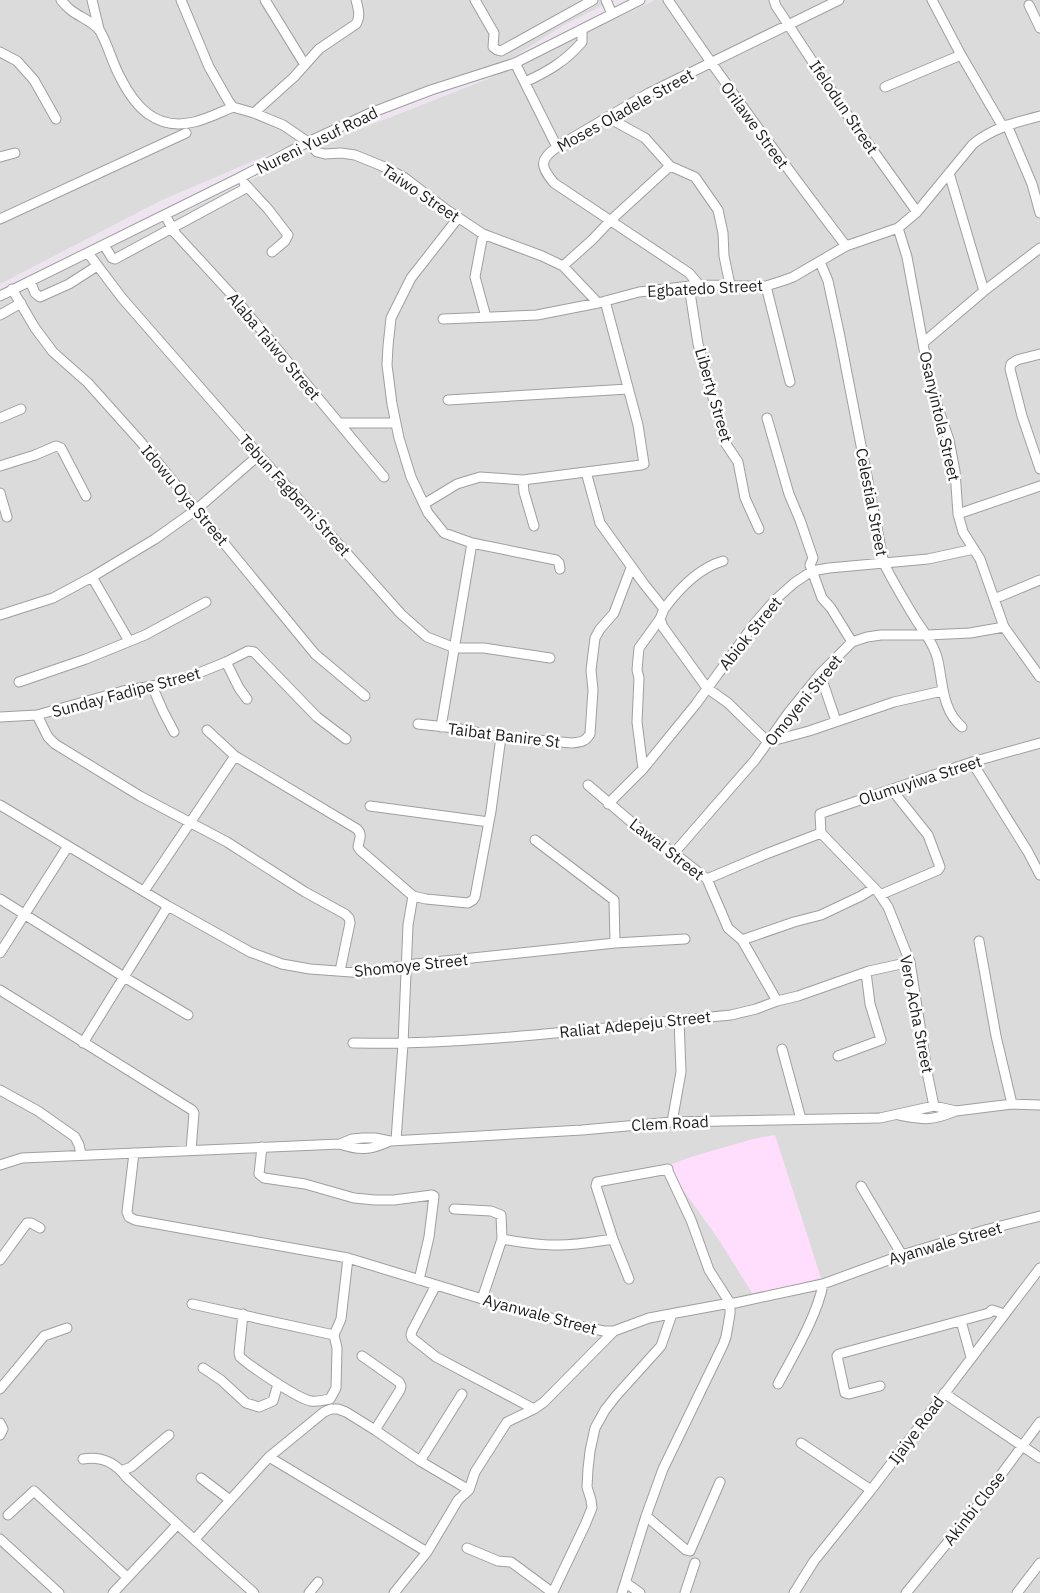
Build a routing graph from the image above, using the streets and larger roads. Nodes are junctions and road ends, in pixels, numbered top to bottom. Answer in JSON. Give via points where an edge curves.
{"nodes":[{"id":1,"x":61,"y":0,"type":"edge"},
{"id":2,"x":92,"y":0,"type":"edge"},
{"id":3,"x":181,"y":0,"type":"edge"},
{"id":4,"x":265,"y":0,"type":"edge"},
{"id":5,"x":357,"y":0,"type":"edge"},
{"id":6,"x":475,"y":0,"type":"edge"},
{"id":7,"x":593,"y":0,"type":"edge"},
{"id":8,"x":606,"y":0,"type":"edge"},
{"id":9,"x":640,"y":0,"type":"edge"},
{"id":10,"x":668,"y":0,"type":"edge"},
{"id":11,"x":774,"y":0,"type":"edge"},
{"id":12,"x":839,"y":0,"type":"edge"},
{"id":13,"x":932,"y":0,"type":"edge"},
{"id":14,"x":1029,"y":5,"type":"dead end"},
{"id":15,"x":612,"y":14,"type":"junction"},
{"id":16,"x":790,"y":25,"type":"junction"},
{"id":17,"x":1040,"y":28,"type":"edge"},
{"id":18,"x":99,"y":29,"type":"junction"},
{"id":19,"x":582,"y":30,"type":"junction"},
{"id":20,"x":501,"y":51,"type":"junction"},
{"id":21,"x":0,"y":52,"type":"edge"},
{"id":22,"x":961,"y":55,"type":"junction"},
{"id":23,"x":515,"y":63,"type":"junction"},
{"id":24,"x":710,"y":63,"type":"junction"},
{"id":25,"x":305,"y":65,"type":"junction"},
{"id":26,"x":504,"y":66,"type":"junction"},
{"id":27,"x":525,"y":82,"type":"junction"},
{"id":28,"x":885,"y":87,"type":"dead end"},
{"id":29,"x":233,"y":107,"type":"junction"},
{"id":30,"x":254,"y":113,"type":"junction"},
{"id":31,"x":1040,"y":116,"type":"edge"},
{"id":32,"x":607,"y":117,"type":"junction"},
{"id":33,"x":56,"y":119,"type":"dead end"},
{"id":34,"x":1005,"y":126,"type":"junction"},
{"id":35,"x":186,"y":133,"type":"dead end"},
{"id":36,"x":308,"y":142,"type":"junction"},
{"id":37,"x":557,"y":147,"type":"junction"},
{"id":38,"x":14,"y":153,"type":"dead end"},
{"id":39,"x":0,"y":157,"type":"edge"},
{"id":40,"x":670,"y":166,"type":"junction"},
{"id":41,"x":949,"y":173,"type":"junction"},
{"id":42,"x":239,"y":178,"type":"junction"},
{"id":43,"x":248,"y":187,"type":"junction"},
{"id":44,"x":917,"y":212,"type":"junction"},
{"id":45,"x":1040,"y":213,"type":"edge"},
{"id":46,"x":165,"y":215,"type":"junction"},
{"id":47,"x":458,"y":218,"type":"junction"},
{"id":48,"x":0,"y":219,"type":"edge"},
{"id":49,"x":610,"y":220,"type":"junction"},
{"id":50,"x":898,"y":228,"type":"junction"},
{"id":51,"x":172,"y":229,"type":"junction"},
{"id":52,"x":483,"y":234,"type":"junction"},
{"id":53,"x":104,"y":245,"type":"junction"},
{"id":54,"x":846,"y":246,"type":"junction"},
{"id":55,"x":1040,"y":248,"type":"edge"},
{"id":56,"x":272,"y":252,"type":"dead end"},
{"id":57,"x":88,"y":253,"type":"junction"},
{"id":58,"x":820,"y":262,"type":"junction"},
{"id":59,"x":97,"y":266,"type":"junction"},
{"id":60,"x":564,"y":266,"type":"junction"},
{"id":61,"x":30,"y":281,"type":"junction"},
{"id":62,"x":730,"y":285,"type":"junction"},
{"id":63,"x":689,"y":286,"type":"junction"},
{"id":64,"x":699,"y":286,"type":"junction"},
{"id":65,"x":766,"y":286,"type":"junction"},
{"id":66,"x":12,"y":289,"type":"junction"},
{"id":67,"x":984,"y":291,"type":"junction"},
{"id":68,"x":0,"y":296,"type":"edge"},
{"id":69,"x":601,"y":302,"type":"junction"},
{"id":70,"x":21,"y":303,"type":"junction"},
{"id":71,"x":0,"y":315,"type":"edge"},
{"id":72,"x":486,"y":317,"type":"junction"},
{"id":73,"x":443,"y":319,"type":"dead end"},
{"id":74,"x":923,"y":343,"type":"junction"},
{"id":75,"x":1040,"y":354,"type":"edge"},
{"id":76,"x":790,"y":382,"type":"dead end"},
{"id":77,"x":628,"y":389,"type":"junction"},
{"id":78,"x":448,"y":400,"type":"dead end"},
{"id":79,"x":21,"y":408,"type":"dead end"},
{"id":80,"x":0,"y":418,"type":"edge"},
{"id":81,"x":767,"y":418,"type":"dead end"},
{"id":82,"x":340,"y":423,"type":"junction"},
{"id":83,"x":396,"y":423,"type":"junction"},
{"id":84,"x":259,"y":455,"type":"junction"},
{"id":85,"x":0,"y":466,"type":"edge"},
{"id":86,"x":1040,"y":470,"type":"edge"},
{"id":87,"x":586,"y":472,"type":"junction"},
{"id":88,"x":384,"y":477,"type":"dead end"},
{"id":89,"x":523,"y":480,"type":"junction"},
{"id":90,"x":1040,"y":486,"type":"edge"},
{"id":91,"x":0,"y":493,"type":"edge"},
{"id":92,"x":86,"y":496,"type":"dead end"},
{"id":93,"x":424,"y":504,"type":"junction"},
{"id":94,"x":197,"y":509,"type":"junction"},
{"id":95,"x":958,"y":514,"type":"junction"},
{"id":96,"x":7,"y":517,"type":"dead end"},
{"id":97,"x":534,"y":526,"type":"dead end"},
{"id":98,"x":759,"y":529,"type":"dead end"},
{"id":99,"x":472,"y":543,"type":"junction"},
{"id":100,"x":974,"y":549,"type":"junction"},
{"id":101,"x":723,"y":561,"type":"dead end"},
{"id":102,"x":884,"y":564,"type":"junction"},
{"id":103,"x":631,"y":568,"type":"junction"},
{"id":104,"x":560,"y":569,"type":"dead end"},
{"id":105,"x":812,"y":571,"type":"junction"},
{"id":106,"x":92,"y":577,"type":"junction"},
{"id":107,"x":1040,"y":580,"type":"edge"},
{"id":108,"x":994,"y":599,"type":"junction"},
{"id":109,"x":206,"y":602,"type":"dead end"},
{"id":110,"x":664,"y":609,"type":"junction"},
{"id":111,"x":0,"y":615,"type":"edge"},
{"id":112,"x":660,"y":619,"type":"junction"},
{"id":113,"x":1004,"y":628,"type":"junction"},
{"id":114,"x":926,"y":635,"type":"junction"},
{"id":115,"x":129,"y":641,"type":"junction"},
{"id":116,"x":852,"y":642,"type":"junction"},
{"id":117,"x":455,"y":648,"type":"junction"},
{"id":118,"x":550,"y":658,"type":"dead end"},
{"id":119,"x":226,"y":662,"type":"junction"},
{"id":120,"x":820,"y":674,"type":"junction"},
{"id":121,"x":1040,"y":677,"type":"edge"},
{"id":122,"x":19,"y":682,"type":"dead end"},
{"id":123,"x":152,"y":686,"type":"junction"},
{"id":124,"x":707,"y":688,"type":"junction"},
{"id":125,"x":942,"y":691,"type":"junction"},
{"id":126,"x":365,"y":696,"type":"dead end"},
{"id":127,"x":247,"y":699,"type":"dead end"},
{"id":128,"x":37,"y":715,"type":"junction"},
{"id":129,"x":0,"y":717,"type":"edge"},
{"id":130,"x":836,"y":721,"type":"junction"},
{"id":131,"x":418,"y":724,"type":"dead end"},
{"id":132,"x":441,"y":727,"type":"junction"},
{"id":133,"x":962,"y":727,"type":"dead end"},
{"id":134,"x":207,"y":730,"type":"dead end"},
{"id":135,"x":174,"y":732,"type":"dead end"},
{"id":136,"x":501,"y":737,"type":"junction"},
{"id":137,"x":346,"y":739,"type":"dead end"},
{"id":138,"x":768,"y":742,"type":"junction"},
{"id":139,"x":1040,"y":743,"type":"edge"},
{"id":140,"x":235,"y":756,"type":"junction"},
{"id":141,"x":972,"y":762,"type":"junction"},
{"id":142,"x":643,"y":769,"type":"junction"},
{"id":143,"x":588,"y":785,"type":"dead end"},
{"id":144,"x":892,"y":790,"type":"junction"},
{"id":145,"x":608,"y":804,"type":"junction"},
{"id":146,"x":0,"y":805,"type":"edge"},
{"id":147,"x":370,"y":806,"type":"dead end"},
{"id":148,"x":489,"y":822,"type":"junction"},
{"id":149,"x":190,"y":823,"type":"junction"},
{"id":150,"x":821,"y":833,"type":"junction"},
{"id":151,"x":535,"y":840,"type":"dead end"},
{"id":152,"x":68,"y":846,"type":"junction"},
{"id":153,"x":674,"y":853,"type":"junction"},
{"id":154,"x":1040,"y":875,"type":"edge"},
{"id":155,"x":707,"y":879,"type":"junction"},
{"id":156,"x":144,"y":891,"type":"junction"},
{"id":157,"x":877,"y":891,"type":"junction"},
{"id":158,"x":413,"y":896,"type":"junction"},
{"id":159,"x":0,"y":899,"type":"edge"},
{"id":160,"x":168,"y":906,"type":"junction"},
{"id":161,"x":25,"y":913,"type":"junction"},
{"id":162,"x":685,"y":939,"type":"dead end"},
{"id":163,"x":742,"y":940,"type":"junction"},
{"id":164,"x":979,"y":941,"type":"dead end"},
{"id":165,"x":615,"y":943,"type":"junction"},
{"id":166,"x":0,"y":953,"type":"edge"},
{"id":167,"x":910,"y":962,"type":"junction"},
{"id":168,"x":406,"y":965,"type":"junction"},
{"id":169,"x":340,"y":972,"type":"junction"},
{"id":170,"x":866,"y":972,"type":"junction"},
{"id":171,"x":124,"y":977,"type":"junction"},
{"id":172,"x":0,"y":990,"type":"edge"},
{"id":173,"x":777,"y":1001,"type":"junction"},
{"id":174,"x":188,"y":1015,"type":"dead end"},
{"id":175,"x":679,"y":1020,"type":"junction"},
{"id":176,"x":83,"y":1043,"type":"junction"},
{"id":177,"x":353,"y":1043,"type":"dead end"},
{"id":178,"x":403,"y":1044,"type":"junction"},
{"id":179,"x":782,"y":1049,"type":"dead end"},
{"id":180,"x":838,"y":1056,"type":"dead end"},
{"id":181,"x":0,"y":1090,"type":"edge"},
{"id":182,"x":1012,"y":1104,"type":"junction"},
{"id":183,"x":1040,"y":1105,"type":"edge"},
{"id":184,"x":934,"y":1106,"type":"junction"},
{"id":185,"x":956,"y":1111,"type":"junction"},
{"id":186,"x":894,"y":1114,"type":"junction"},
{"id":187,"x":801,"y":1118,"type":"junction"},
{"id":188,"x":672,"y":1122,"type":"junction"},
{"id":189,"x":393,"y":1141,"type":"junction"},
{"id":190,"x":262,"y":1147,"type":"junction"},
{"id":191,"x":190,"y":1150,"type":"junction"},
{"id":192,"x":134,"y":1153,"type":"junction"},
{"id":193,"x":81,"y":1154,"type":"junction"},
{"id":194,"x":0,"y":1165,"type":"edge"},
{"id":195,"x":861,"y":1186,"type":"dead end"},
{"id":196,"x":454,"y":1209,"type":"dead end"},
{"id":197,"x":1040,"y":1216,"type":"edge"},
{"id":198,"x":40,"y":1228,"type":"dead end"},
{"id":199,"x":502,"y":1238,"type":"junction"},
{"id":200,"x":613,"y":1239,"type":"junction"},
{"id":201,"x":902,"y":1254,"type":"junction"},
{"id":202,"x":348,"y":1258,"type":"junction"},
{"id":203,"x":0,"y":1260,"type":"edge"},
{"id":204,"x":1040,"y":1268,"type":"edge"},
{"id":205,"x":629,"y":1279,"type":"dead end"},
{"id":206,"x":419,"y":1280,"type":"junction"},
{"id":207,"x":823,"y":1284,"type":"junction"},
{"id":208,"x":436,"y":1285,"type":"junction"},
{"id":209,"x":482,"y":1299,"type":"junction"},
{"id":210,"x":730,"y":1303,"type":"junction"},
{"id":211,"x":192,"y":1304,"type":"dead end"},
{"id":212,"x":243,"y":1314,"type":"junction"},
{"id":213,"x":672,"y":1314,"type":"junction"},
{"id":214,"x":1004,"y":1314,"type":"junction"},
{"id":215,"x":961,"y":1321,"type":"junction"},
{"id":216,"x":67,"y":1328,"type":"dead end"},
{"id":217,"x":614,"y":1331,"type":"junction"},
{"id":218,"x":334,"y":1334,"type":"junction"},
{"id":219,"x":362,"y":1356,"type":"dead end"},
{"id":220,"x":971,"y":1356,"type":"junction"},
{"id":221,"x":203,"y":1368,"type":"dead end"},
{"id":222,"x":278,"y":1384,"type":"junction"},
{"id":223,"x":778,"y":1384,"type":"dead end"},
{"id":224,"x":880,"y":1386,"type":"dead end"},
{"id":225,"x":0,"y":1389,"type":"edge"},
{"id":226,"x":944,"y":1393,"type":"junction"},
{"id":227,"x":462,"y":1394,"type":"dead end"},
{"id":228,"x":534,"y":1409,"type":"junction"},
{"id":229,"x":1040,"y":1422,"type":"edge"},
{"id":230,"x":0,"y":1423,"type":"edge"},
{"id":231,"x":376,"y":1430,"type":"junction"},
{"id":232,"x":0,"y":1435,"type":"edge"},
{"id":233,"x":168,"y":1435,"type":"dead end"},
{"id":234,"x":801,"y":1443,"type":"dead end"},
{"id":235,"x":1021,"y":1446,"type":"junction"},
{"id":236,"x":268,"y":1457,"type":"junction"},
{"id":237,"x":1040,"y":1458,"type":"edge"},
{"id":238,"x":83,"y":1459,"type":"dead end"},
{"id":239,"x":420,"y":1461,"type":"junction"},
{"id":240,"x":121,"y":1471,"type":"junction"},
{"id":241,"x":201,"y":1478,"type":"dead end"},
{"id":242,"x":720,"y":1482,"type":"dead end"},
{"id":243,"x":468,"y":1490,"type":"junction"},
{"id":244,"x":871,"y":1490,"type":"junction"},
{"id":245,"x":230,"y":1500,"type":"junction"},
{"id":246,"x":8,"y":1515,"type":"dead end"},
{"id":247,"x":646,"y":1516,"type":"junction"},
{"id":248,"x":177,"y":1525,"type":"junction"},
{"id":249,"x":0,"y":1539,"type":"edge"},
{"id":250,"x":195,"y":1539,"type":"junction"},
{"id":251,"x":467,"y":1548,"type":"dead end"},
{"id":252,"x":427,"y":1552,"type":"junction"},
{"id":253,"x":696,"y":1563,"type":"dead end"},
{"id":254,"x":1040,"y":1563,"type":"edge"},
{"id":255,"x":127,"y":1577,"type":"junction"},
{"id":256,"x":318,"y":1582,"type":"dead end"},
{"id":257,"x":626,"y":1582,"type":"junction"},
{"id":258,"x":58,"y":1593,"type":"edge"},
{"id":259,"x":113,"y":1593,"type":"edge"},
{"id":260,"x":254,"y":1593,"type":"edge"},
{"id":261,"x":309,"y":1593,"type":"edge"},
{"id":262,"x":394,"y":1593,"type":"edge"},
{"id":263,"x":553,"y":1593,"type":"edge"},
{"id":264,"x":622,"y":1593,"type":"edge"},
{"id":265,"x":640,"y":1593,"type":"edge"},
{"id":266,"x":685,"y":1593,"type":"edge"},
{"id":267,"x":794,"y":1593,"type":"edge"},
{"id":268,"x":906,"y":1593,"type":"edge"},
{"id":269,"x":1017,"y":1593,"type":"edge"}],
"edges":[{"from":1,"to":18,"type":"street"},
{"from":2,"to":18,"type":"street"},
{"from":3,"to":29,"type":"street","via":[[209,67]]},
{"from":4,"to":25,"type":"street"},
{"from":5,"to":25,"type":"street","via":[[359,19],[356,24],[319,49]]},
{"from":6,"to":20,"type":"street","via":[[494,33],[493,47]]},
{"from":7,"to":20,"type":"street"},
{"from":8,"to":15,"type":"street"},
{"from":9,"to":15,"type":"street","name":"Nureni Yusuf Road"},
{"from":10,"to":24,"type":"street","name":"Orilawe Street"},
{"from":11,"to":16,"type":"street","name":"Ifelodun Street"},
{"from":12,"to":16,"type":"street","name":"Moses Oladele Street"},
{"from":13,"to":22,"type":"street"},
{"from":14,"to":17,"type":"street"},
{"from":15,"to":19,"type":"street","name":"Nureni Yusuf Road"},
{"from":16,"to":24,"type":"street","name":"Moses Oladele Street"},
{"from":16,"to":44,"type":"street","name":"Ifelodun Street"},
{"from":18,"to":29,"type":"street","via":[[120,77],[134,101],[149,116],[166,122],[188,123]]},
{"from":19,"to":23,"type":"street","name":"Nureni Yusuf Road"},
{"from":19,"to":27,"type":"street","via":[[582,42],[575,51]]},
{"from":20,"to":26,"type":"street"},
{"from":21,"to":33,"type":"street","via":[[17,60],[34,80]]},
{"from":22,"to":28,"type":"street"},
{"from":22,"to":34,"type":"street"},
{"from":23,"to":26,"type":"street","name":"Nureni Yusuf Road"},
{"from":23,"to":27,"type":"street"},
{"from":24,"to":32,"type":"street","name":"Moses Oladele Street"},
{"from":24,"to":54,"type":"street","name":"Orilawe Street"},
{"from":25,"to":30,"type":"street"},
{"from":26,"to":36,"type":"street","name":"Nureni Yusuf Road","via":[[384,108]]},
{"from":27,"to":37,"type":"street"},
{"from":29,"to":30,"type":"street","name":"Taiwo Street"},
{"from":30,"to":36,"type":"street","name":"Taiwo Street","via":[[283,125]]},
{"from":31,"to":34,"type":"street"},
{"from":32,"to":37,"type":"street","name":"Moses Oladele Street"},
{"from":32,"to":40,"type":"street","via":[[645,138]]},
{"from":34,"to":41,"type":"street","via":[[973,144]]},
{"from":34,"to":45,"type":"street","via":[[1032,184]]},
{"from":35,"to":48,"type":"street"},
{"from":36,"to":42,"type":"street","name":"Nureni Yusuf Road"},
{"from":36,"to":47,"type":"street","name":"Taiwo Street","via":[[317,152],[342,153],[382,166],[404,178]]},
{"from":37,"to":49,"type":"street","name":"Moses Oladele Street","via":[[544,158],[554,183]]},
{"from":38,"to":39,"type":"street"},
{"from":40,"to":49,"type":"street"},
{"from":40,"to":62,"type":"street","via":[[695,176],[718,210]]},
{"from":41,"to":44,"type":"street"},
{"from":41,"to":67,"type":"street"},
{"from":42,"to":43,"type":"street"},
{"from":42,"to":46,"type":"street","name":"Nureni Yusuf Road"},
{"from":43,"to":51,"type":"street"},
{"from":43,"to":56,"type":"street","via":[[288,235],[285,242]]},
{"from":44,"to":50,"type":"street"},
{"from":46,"to":51,"type":"street","name":"Alaba Taiwo Street"},
{"from":46,"to":53,"type":"street","name":"Nureni Yusuf Road"},
{"from":47,"to":52,"type":"street","name":"Taiwo Street"},
{"from":47,"to":83,"type":"street","via":[[411,278],[391,318],[387,365]]},
{"from":49,"to":60,"type":"street"},
{"from":49,"to":64,"type":"street","name":"Moses Oladele Street","via":[[689,273]]},
{"from":50,"to":54,"type":"street","name":"Egbatedo Street"},
{"from":50,"to":74,"type":"street","name":"Osanyintola Street","via":[[907,257]]},
{"from":51,"to":53,"type":"street","via":[[115,259]]},
{"from":51,"to":82,"type":"street","name":"Alaba Taiwo Street"},
{"from":52,"to":60,"type":"street","name":"Taiwo Street"},
{"from":52,"to":72,"type":"street","via":[[475,277]]},
{"from":53,"to":57,"type":"street","name":"Nureni Yusuf Road"},
{"from":54,"to":58,"type":"street","name":"Egbatedo Street"},
{"from":55,"to":67,"type":"street"},
{"from":57,"to":59,"type":"street","name":"Tebun Fagbemi Street"},
{"from":57,"to":61,"type":"street","name":"Nureni Yusuf Road"},
{"from":58,"to":65,"type":"street","name":"Egbatedo Street","via":[[793,277]]},
{"from":58,"to":102,"type":"street","name":"Celestial Street","via":[[828,281],[839,332]]},
{"from":59,"to":61,"type":"street","via":[[40,297],[35,294]]},
{"from":59,"to":84,"type":"street","name":"Tebun Fagbemi Street"},
{"from":60,"to":69,"type":"street","name":"Taiwo Street"},
{"from":61,"to":66,"type":"street","name":"Nureni Yusuf Road"},
{"from":62,"to":64,"type":"street","name":"Egbatedo Street"},
{"from":62,"to":65,"type":"street","name":"Egbatedo Street"},
{"from":63,"to":64,"type":"street","name":"Egbatedo Street"},
{"from":63,"to":69,"type":"street","name":"Egbatedo Street","via":[[639,292]]},
{"from":63,"to":98,"type":"street","name":"Liberty Street","via":[[698,344],[726,444],[738,462],[745,498]]},
{"from":65,"to":76,"type":"street"},
{"from":66,"to":68,"type":"street","name":"Nureni Yusuf Road"},
{"from":66,"to":70,"type":"street","name":"Idowu Oya Street"},
{"from":67,"to":74,"type":"street"},
{"from":69,"to":72,"type":"street","name":"Egbatedo Street","via":[[537,316]]},
{"from":69,"to":77,"type":"street"},
{"from":70,"to":71,"type":"street"},
{"from":70,"to":94,"type":"street","name":"Idowu Oya Street","via":[[53,352],[88,383]]},
{"from":72,"to":73,"type":"street","name":"Egbatedo Street"},
{"from":74,"to":95,"type":"street","name":"Osanyintola Street","via":[[931,387],[949,440]]},
{"from":75,"to":86,"type":"street","via":[[1016,360],[1010,369]]},
{"from":77,"to":78,"type":"street"},
{"from":77,"to":87,"type":"street","via":[[644,464]]},
{"from":79,"to":80,"type":"street"},
{"from":81,"to":105,"type":"street","via":[[789,494],[813,558]]},
{"from":82,"to":83,"type":"street"},
{"from":82,"to":88,"type":"street","name":"Alaba Taiwo Street"},
{"from":83,"to":93,"type":"street","via":[[409,470]]},
{"from":84,"to":94,"type":"street"},
{"from":84,"to":117,"type":"street","name":"Tebun Fagbemi Street","via":[[401,614],[427,637]]},
{"from":85,"to":92,"type":"street","via":[[56,446],[61,448]]},
{"from":87,"to":89,"type":"street"},
{"from":87,"to":103,"type":"street","via":[[600,523]]},
{"from":89,"to":93,"type":"street","via":[[480,477],[457,484]]},
{"from":89,"to":97,"type":"street"},
{"from":90,"to":95,"type":"street"},
{"from":91,"to":96,"type":"street"},
{"from":93,"to":99,"type":"street","via":[[444,533]]},
{"from":94,"to":106,"type":"street"},
{"from":94,"to":126,"type":"street","name":"Idowu Oya Street","via":[[316,654]]},
{"from":95,"to":100,"type":"street","name":"Osanyintola Street"},
{"from":99,"to":104,"type":"street","via":[[556,560]]},
{"from":99,"to":117,"type":"street"},
{"from":100,"to":102,"type":"street","name":"Abiok Street"},
{"from":100,"to":108,"type":"street","name":"Osanyintola Street"},
{"from":101,"to":110,"type":"street","via":[[697,574]]},
{"from":102,"to":105,"type":"street","name":"Abiok Street"},
{"from":102,"to":114,"type":"street","name":"Celestial Street"},
{"from":103,"to":110,"type":"street"},
{"from":103,"to":136,"type":"street","name":"Taibat Banire St","via":[[614,613],[595,638],[590,734],[587,739],[572,743]]},
{"from":105,"to":116,"type":"street","via":[[822,598]]},
{"from":105,"to":124,"type":"street","name":"Abiok Street","via":[[775,600]]},
{"from":106,"to":111,"type":"street","via":[[53,598]]},
{"from":106,"to":115,"type":"street"},
{"from":107,"to":108,"type":"street"},
{"from":108,"to":113,"type":"street","name":"Osanyintola Street"},
{"from":109,"to":115,"type":"street"},
{"from":110,"to":112,"type":"street"},
{"from":112,"to":124,"type":"street"},
{"from":112,"to":142,"type":"street","via":[[639,648],[638,722]]},
{"from":113,"to":114,"type":"street","name":"Omoyeni Street"},
{"from":113,"to":121,"type":"street","name":"Osanyintola Street"},
{"from":114,"to":116,"type":"street","name":"Omoyeni Street","via":[[880,635]]},
{"from":114,"to":125,"type":"street","name":"Celestial Street","via":[[938,659]]},
{"from":115,"to":122,"type":"street"},
{"from":116,"to":120,"type":"street","name":"Omoyeni Street"},
{"from":117,"to":118,"type":"street","name":"Tebun Fagbemi Street","via":[[484,648]]},
{"from":117,"to":132,"type":"street"},
{"from":119,"to":123,"type":"street","name":"Sunday Fadipe Street","via":[[189,677]]},
{"from":119,"to":127,"type":"street"},
{"from":119,"to":137,"type":"street","name":"Sunday Fadipe Street","via":[[248,651],[254,652],[317,717]]},
{"from":120,"to":130,"type":"street"},
{"from":120,"to":138,"type":"street","name":"Omoyeni Street"},
{"from":123,"to":128,"type":"street","name":"Sunday Fadipe Street"},
{"from":123,"to":135,"type":"street"},
{"from":124,"to":138,"type":"street","via":[[728,703]]},
{"from":124,"to":142,"type":"street","name":"Abiok Street"},
{"from":125,"to":130,"type":"street"},
{"from":125,"to":133,"type":"street","name":"Celestial Street","via":[[951,713]]},
{"from":128,"to":129,"type":"street","name":"Sunday Fadipe Street"},
{"from":128,"to":149,"type":"street","via":[[56,744]]},
{"from":130,"to":138,"type":"street"},
{"from":131,"to":132,"type":"street","name":"Taibat Banire St"},
{"from":132,"to":136,"type":"street","name":"Taibat Banire St"},
{"from":134,"to":140,"type":"street"},
{"from":136,"to":148,"type":"street"},
{"from":138,"to":153,"type":"street","name":"Omoyeni Street"},
{"from":139,"to":141,"type":"street","name":"Olumuyiwa Street"},
{"from":140,"to":149,"type":"street"},
{"from":140,"to":158,"type":"street","via":[[357,829],[361,836],[360,850]]},
{"from":141,"to":144,"type":"street","name":"Olumuyiwa Street"},
{"from":141,"to":154,"type":"street"},
{"from":142,"to":145,"type":"street","name":"Abiok Street"},
{"from":143,"to":145,"type":"street","name":"Lawal Street"},
{"from":144,"to":150,"type":"street","name":"Olumuyiwa Street","via":[[820,814]]},
{"from":144,"to":157,"type":"street","via":[[928,834],[940,867]]},
{"from":145,"to":153,"type":"street","name":"Lawal Street"},
{"from":146,"to":152,"type":"street","name":"Shomoye Street"},
{"from":147,"to":148,"type":"street"},
{"from":148,"to":158,"type":"street","via":[[473,900],[468,903],[451,902]]},
{"from":149,"to":156,"type":"street"},
{"from":149,"to":169,"type":"street","via":[[227,842],[349,918]]},
{"from":150,"to":155,"type":"street"},
{"from":150,"to":157,"type":"street","name":"Vero Acha Street"},
{"from":151,"to":165,"type":"street","via":[[614,900]]},
{"from":152,"to":156,"type":"street","name":"Shomoye Street"},
{"from":152,"to":161,"type":"street"},
{"from":153,"to":155,"type":"street","name":"Lawal Street"},
{"from":155,"to":163,"type":"street","name":"Lawal Street","via":[[728,928]]},
{"from":156,"to":160,"type":"street","name":"Shomoye Street"},
{"from":157,"to":163,"type":"street","via":[[821,915]]},
{"from":157,"to":167,"type":"street","name":"Vero Acha Street","via":[[888,907]]},
{"from":158,"to":168,"type":"street"},
{"from":159,"to":161,"type":"street"},
{"from":160,"to":169,"type":"street","name":"Shomoye Street","via":[[262,958],[291,966]]},
{"from":160,"to":171,"type":"street"},
{"from":161,"to":166,"type":"street"},
{"from":161,"to":171,"type":"street"},
{"from":162,"to":165,"type":"street","name":"Shomoye Street"},
{"from":163,"to":173,"type":"street","name":"Lawal Street"},
{"from":164,"to":182,"type":"street"},
{"from":165,"to":168,"type":"street","name":"Shomoye Street"},
{"from":167,"to":170,"type":"street","name":"Raliat Adepeju Street"},
{"from":167,"to":184,"type":"street","name":"Vero Acha Street"},
{"from":168,"to":169,"type":"street","name":"Shomoye Street","via":[[365,972]]},
{"from":168,"to":178,"type":"street"},
{"from":170,"to":173,"type":"street","name":"Raliat Adepeju Street"},
{"from":170,"to":180,"type":"street","via":[[870,1004],[881,1040]]},
{"from":171,"to":174,"type":"street"},
{"from":171,"to":176,"type":"street"},
{"from":172,"to":176,"type":"street"},
{"from":173,"to":175,"type":"street","name":"Raliat Adepeju Street","via":[[731,1015]]},
{"from":175,"to":178,"type":"street","name":"Raliat Adepeju Street","via":[[467,1041]]},
{"from":175,"to":188,"type":"street","via":[[680,1072]]},
{"from":176,"to":191,"type":"street","via":[[192,1110]]},
{"from":177,"to":178,"type":"street","name":"Raliat Adepeju Street"},
{"from":178,"to":189,"type":"street"},
{"from":179,"to":187,"type":"street"},
{"from":181,"to":193,"type":"street","via":[[75,1137]]},
{"from":182,"to":183,"type":"street","name":"Clem Road"},
{"from":182,"to":185,"type":"street","name":"Clem Road"},
{"from":184,"to":185,"type":"street","name":"Clem Road"},
{"from":184,"to":186,"type":"street","name":"Clem Road"},
{"from":185,"to":186,"type":"street","via":[[928,1120]]},
{"from":186,"to":187,"type":"street","name":"Clem Road","via":[[880,1118]]},
{"from":187,"to":188,"type":"street","name":"Clem Road"},
{"from":188,"to":189,"type":"street","name":"Clem Road"},
{"from":189,"to":190,"type":"street","name":"Clem Road","via":[[366,1149],[340,1144]]},
{"from":190,"to":191,"type":"street"},
{"from":190,"to":206,"type":"street","via":[[259,1174],[264,1178],[305,1184],[354,1198],[394,1200],[434,1196]]},
{"from":191,"to":192,"type":"street"},
{"from":192,"to":193,"type":"street"},
{"from":192,"to":202,"type":"street","name":"Ayanwale Street","via":[[129,1217]]},
{"from":193,"to":194,"type":"street","via":[[22,1158]]},
{"from":195,"to":201,"type":"street"},
{"from":196,"to":199,"type":"street","via":[[491,1211],[501,1215]]},
{"from":197,"to":201,"type":"street","name":"Ayanwale Street"},
{"from":198,"to":203,"type":"street","via":[[27,1223]]},
{"from":199,"to":200,"type":"street","via":[[554,1246]]},
{"from":199,"to":209,"type":"street"},
{"from":200,"to":205,"type":"street"},
{"from":200,"to":210,"type":"street","via":[[597,1182],[668,1169],[709,1270]]},
{"from":201,"to":207,"type":"street","name":"Ayanwale Street"},
{"from":202,"to":206,"type":"street","name":"Ayanwale Street"},
{"from":202,"to":218,"type":"street","via":[[341,1318]]},
{"from":204,"to":214,"type":"street","name":"Ijaiye Road"},
{"from":206,"to":208,"type":"street","name":"Ayanwale Street"},
{"from":207,"to":210,"type":"street","name":"Ayanwale Street"},
{"from":207,"to":223,"type":"street","via":[[811,1317]]},
{"from":208,"to":209,"type":"street","name":"Ayanwale Street"},
{"from":208,"to":228,"type":"street","via":[[412,1331],[412,1338],[436,1357]]},
{"from":209,"to":217,"type":"street","name":"Ayanwale Street","via":[[584,1327]]},
{"from":210,"to":213,"type":"street","name":"Ayanwale Street"},
{"from":210,"to":247,"type":"street","via":[[723,1345],[663,1469]]},
{"from":211,"to":212,"type":"street"},
{"from":212,"to":218,"type":"street"},
{"from":212,"to":222,"type":"street","via":[[240,1357]]},
{"from":213,"to":217,"type":"street","name":"Ayanwale Street"},
{"from":213,"to":263,"type":"street","via":[[661,1346],[616,1396],[595,1428],[587,1487],[592,1508]]},
{"from":214,"to":215,"type":"street","via":[[992,1310]]},
{"from":214,"to":220,"type":"street","name":"Ijaiye Road"},
{"from":215,"to":220,"type":"street"},
{"from":215,"to":224,"type":"street","via":[[837,1356],[845,1392],[849,1394]]},
{"from":216,"to":225,"type":"street","via":[[44,1336]]},
{"from":217,"to":228,"type":"street"},
{"from":218,"to":222,"type":"street","via":[[336,1388],[330,1399],[304,1399]]},
{"from":219,"to":231,"type":"street","via":[[401,1386]]},
{"from":220,"to":226,"type":"street","name":"Ijaiye Road"},
{"from":221,"to":222,"type":"street","via":[[246,1403],[258,1407],[273,1400]]},
{"from":226,"to":235,"type":"street"},
{"from":226,"to":244,"type":"street","name":"Ijaiye Road"},
{"from":227,"to":239,"type":"street"},
{"from":228,"to":243,"type":"street","via":[[507,1422],[475,1472]]},
{"from":229,"to":235,"type":"street","name":"Akinbi Close"},
{"from":230,"to":232,"type":"street","via":[[3,1429]]},
{"from":231,"to":236,"type":"street","via":[[346,1412],[331,1409]]},
{"from":231,"to":239,"type":"street"},
{"from":233,"to":240,"type":"street","via":[[131,1467]]},
{"from":234,"to":244,"type":"street"},
{"from":235,"to":237,"type":"street"},
{"from":235,"to":268,"type":"street","name":"Akinbi Close","via":[[980,1503]]},
{"from":236,"to":245,"type":"street"},
{"from":236,"to":252,"type":"street"},
{"from":238,"to":240,"type":"street","via":[[103,1459]]},
{"from":239,"to":243,"type":"street"},
{"from":240,"to":248,"type":"street"},
{"from":241,"to":245,"type":"street"},
{"from":242,"to":247,"type":"street","via":[[690,1550]]},
{"from":243,"to":252,"type":"street","via":[[458,1500]]},
{"from":244,"to":267,"type":"street","name":"Ijaiye Road","via":[[814,1562]]},
{"from":245,"to":250,"type":"street"},
{"from":246,"to":255,"type":"street","via":[[34,1491]]},
{"from":247,"to":257,"type":"street"},
{"from":248,"to":250,"type":"street"},
{"from":248,"to":255,"type":"street"},
{"from":249,"to":258,"type":"street"},
{"from":250,"to":260,"type":"street"},
{"from":251,"to":263,"type":"street","via":[[498,1562],[511,1562]]},
{"from":252,"to":262,"type":"street"},
{"from":253,"to":266,"type":"street"},
{"from":254,"to":269,"type":"street"},
{"from":255,"to":259,"type":"street"},
{"from":256,"to":261,"type":"street"},
{"from":257,"to":264,"type":"street"},
{"from":257,"to":265,"type":"street"}]}
